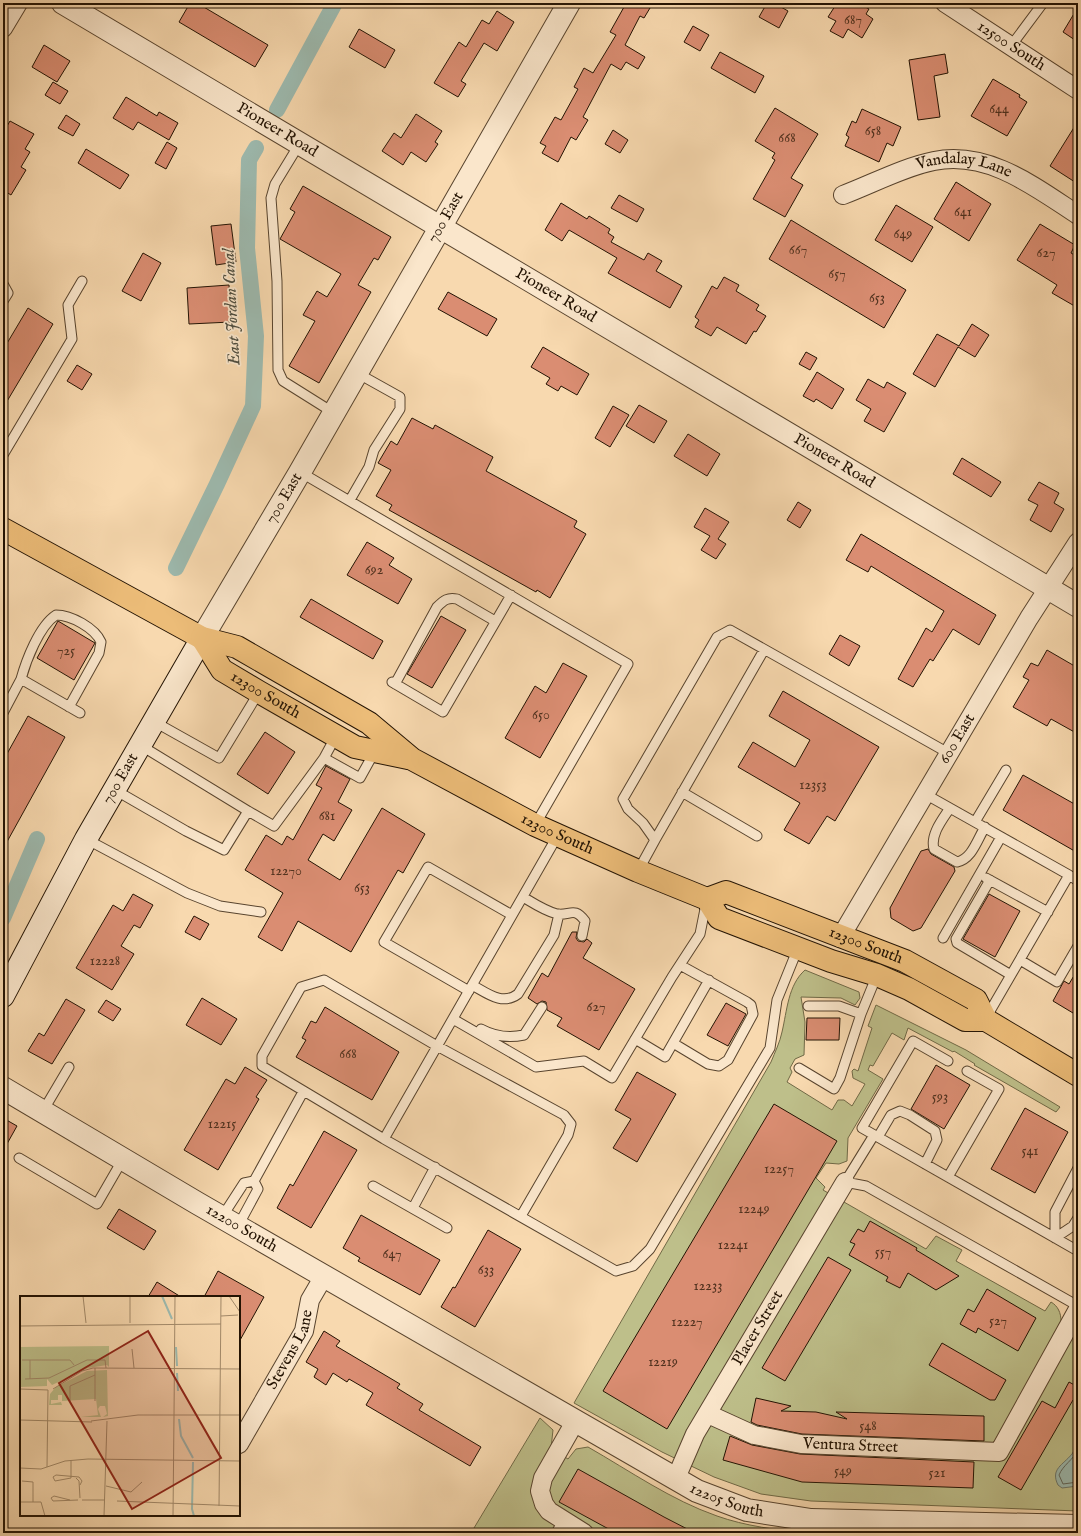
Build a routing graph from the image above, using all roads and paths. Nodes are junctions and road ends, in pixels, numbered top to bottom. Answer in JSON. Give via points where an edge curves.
{"nodes":[{"id":1,"x":18,"y":3,"type":"edge"},
{"id":2,"x":63,"y":3,"type":"edge"},
{"id":3,"x":569,"y":3,"type":"edge"},
{"id":4,"x":945,"y":3,"type":"edge"},
{"id":5,"x":1043,"y":3,"type":"edge"},
{"id":6,"x":3,"y":28,"type":"edge"},
{"id":7,"x":1011,"y":46,"type":"junction"},
{"id":8,"x":1078,"y":90,"type":"edge"},
{"id":9,"x":300,"y":143,"type":"junction"},
{"id":10,"x":843,"y":195,"type":"dead end"},
{"id":11,"x":1078,"y":215,"type":"edge"},
{"id":12,"x":440,"y":227,"type":"junction"},
{"id":13,"x":82,"y":281,"type":"dead end"},
{"id":14,"x":3,"y":284,"type":"edge"},
{"id":15,"x":3,"y":301,"type":"edge"},
{"id":16,"x":357,"y":372,"type":"junction"},
{"id":17,"x":334,"y":413,"type":"junction"},
{"id":18,"x":3,"y":455,"type":"edge"},
{"id":19,"x":300,"y":472,"type":"junction"},
{"id":20,"x":350,"y":500,"type":"junction"},
{"id":21,"x":3,"y":529,"type":"edge"},
{"id":22,"x":1078,"y":542,"type":"edge"},
{"id":23,"x":1048,"y":589,"type":"junction"},
{"id":24,"x":510,"y":595,"type":"junction"},
{"id":25,"x":1078,"y":606,"type":"edge"},
{"id":26,"x":495,"y":621,"type":"junction"},
{"id":27,"x":202,"y":638,"type":"junction"},
{"id":28,"x":764,"y":650,"type":"junction"},
{"id":29,"x":21,"y":679,"type":"junction"},
{"id":30,"x":259,"y":692,"type":"junction"},
{"id":31,"x":69,"y":707,"type":"junction"},
{"id":32,"x":3,"y":713,"type":"edge"},
{"id":33,"x":80,"y":713,"type":"dead end"},
{"id":34,"x":153,"y":721,"type":"junction"},
{"id":35,"x":336,"y":736,"type":"junction"},
{"id":36,"x":139,"y":745,"type":"junction"},
{"id":37,"x":375,"y":751,"type":"junction"},
{"id":38,"x":950,"y":754,"type":"junction"},
{"id":39,"x":324,"y":758,"type":"junction"},
{"id":40,"x":412,"y":759,"type":"junction"},
{"id":41,"x":1006,"y":770,"type":"dead end"},
{"id":42,"x":114,"y":789,"type":"junction"},
{"id":43,"x":682,"y":792,"type":"junction"},
{"id":44,"x":925,"y":794,"type":"junction"},
{"id":45,"x":950,"y":808,"type":"junction"},
{"id":46,"x":248,"y":811,"type":"junction"},
{"id":47,"x":975,"y":822,"type":"junction"},
{"id":48,"x":535,"y":825,"type":"junction"},
{"id":49,"x":985,"y":827,"type":"junction"},
{"id":50,"x":558,"y":835,"type":"junction"},
{"id":51,"x":757,"y":836,"type":"dead end"},
{"id":52,"x":1001,"y":837,"type":"junction"},
{"id":53,"x":86,"y":839,"type":"junction"},
{"id":54,"x":655,"y":840,"type":"junction"},
{"id":55,"x":638,"y":871,"type":"junction"},
{"id":56,"x":980,"y":874,"type":"junction"},
{"id":57,"x":1069,"y":875,"type":"junction"},
{"id":58,"x":990,"y":880,"type":"junction"},
{"id":59,"x":1078,"y":881,"type":"edge"},
{"id":60,"x":523,"y":897,"type":"junction"},
{"id":61,"x":707,"y":899,"type":"junction"},
{"id":62,"x":261,"y":912,"type":"dead end"},
{"id":63,"x":1048,"y":912,"type":"junction"},
{"id":64,"x":559,"y":914,"type":"junction"},
{"id":65,"x":512,"y":915,"type":"junction"},
{"id":66,"x":582,"y":936,"type":"dead end"},
{"id":67,"x":840,"y":938,"type":"junction"},
{"id":68,"x":943,"y":938,"type":"dead end"},
{"id":69,"x":1078,"y":946,"type":"edge"},
{"id":70,"x":798,"y":948,"type":"junction"},
{"id":71,"x":1020,"y":960,"type":"junction"},
{"id":72,"x":680,"y":965,"type":"junction"},
{"id":73,"x":877,"y":975,"type":"junction"},
{"id":74,"x":1011,"y":975,"type":"junction"},
{"id":75,"x":709,"y":980,"type":"junction"},
{"id":76,"x":470,"y":988,"type":"junction"},
{"id":77,"x":3,"y":996,"type":"edge"},
{"id":78,"x":542,"y":1006,"type":"dead end"},
{"id":79,"x":808,"y":1006,"type":"dead end"},
{"id":80,"x":861,"y":1014,"type":"junction"},
{"id":81,"x":454,"y":1017,"type":"junction"},
{"id":82,"x":986,"y":1020,"type":"junction"},
{"id":83,"x":635,"y":1039,"type":"junction"},
{"id":84,"x":673,"y":1044,"type":"junction"},
{"id":85,"x":437,"y":1046,"type":"junction"},
{"id":86,"x":948,"y":1060,"type":"dead end"},
{"id":87,"x":68,"y":1067,"type":"dead end"},
{"id":88,"x":799,"y":1068,"type":"dead end"},
{"id":89,"x":967,"y":1071,"type":"dead end"},
{"id":90,"x":1078,"y":1075,"type":"edge"},
{"id":91,"x":3,"y":1088,"type":"edge"},
{"id":92,"x":303,"y":1092,"type":"junction"},
{"id":93,"x":43,"y":1111,"type":"junction"},
{"id":94,"x":876,"y":1136,"type":"junction"},
{"id":95,"x":384,"y":1139,"type":"junction"},
{"id":96,"x":19,"y":1158,"type":"dead end"},
{"id":97,"x":123,"y":1159,"type":"junction"},
{"id":98,"x":924,"y":1164,"type":"junction"},
{"id":99,"x":435,"y":1167,"type":"junction"},
{"id":100,"x":1078,"y":1168,"type":"edge"},
{"id":101,"x":948,"y":1177,"type":"junction"},
{"id":102,"x":254,"y":1181,"type":"junction"},
{"id":103,"x":845,"y":1182,"type":"junction"},
{"id":104,"x":373,"y":1186,"type":"dead end"},
{"id":105,"x":413,"y":1208,"type":"junction"},
{"id":106,"x":520,"y":1216,"type":"junction"},
{"id":107,"x":1078,"y":1218,"type":"edge"},
{"id":108,"x":230,"y":1222,"type":"junction"},
{"id":109,"x":447,"y":1228,"type":"dead end"},
{"id":110,"x":1055,"y":1238,"type":"junction"},
{"id":111,"x":1078,"y":1251,"type":"edge"},
{"id":112,"x":324,"y":1276,"type":"junction"},
{"id":113,"x":1078,"y":1308,"type":"edge"},
{"id":114,"x":482,"y":1367,"type":"joint"},
{"id":115,"x":708,"y":1414,"type":"junction"},
{"id":116,"x":245,"y":1418,"type":"edge"},
{"id":117,"x":576,"y":1420,"type":"junction"},
{"id":118,"x":240,"y":1440,"type":"edge"},
{"id":119,"x":676,"y":1478,"type":"junction"},
{"id":120,"x":560,"y":1527,"type":"edge"},
{"id":121,"x":1077,"y":1527,"type":"edge"},
{"id":122,"x":584,"y":1533,"type":"edge"}],
"edges":[{"from":1,"to":6,"type":"street"},
{"from":2,"to":9,"type":"street","name":"Pioneer Road"},
{"from":3,"to":12,"type":"street","name":"700 East"},
{"from":4,"to":7,"type":"street","name":"12500 South"},
{"from":5,"to":7,"type":"lane"},
{"from":7,"to":8,"type":"street","name":"12500 South"},
{"from":9,"to":12,"type":"street","name":"Pioneer Road"},
{"from":9,"to":17,"type":"lane","via":[[275,184],[271,198],[278,282],[278,370],[283,381]]},
{"from":10,"to":11,"type":"street","name":"Vandalay Lane","via":[[921,164],[963,158],[997,166]]},
{"from":12,"to":16,"type":"street","name":"700 East"},
{"from":12,"to":23,"type":"street","name":"Pioneer Road"},
{"from":13,"to":18,"type":"lane","via":[[68,305],[72,339]]},
{"from":14,"to":15,"type":"lane","via":[[8,293]]},
{"from":16,"to":17,"type":"street","name":"700 East"},
{"from":16,"to":20,"type":"lane","via":[[400,397],[402,403],[374,450],[369,467]]},
{"from":17,"to":19,"type":"street","name":"700 East"},
{"from":19,"to":20,"type":"lane"},
{"from":19,"to":27,"type":"street","name":"700 East"},
{"from":20,"to":24,"type":"lane"},
{"from":21,"to":27,"type":"main road","name":"12300 South"},
{"from":22,"to":23,"type":"street","name":"600 East"},
{"from":23,"to":25,"type":"street","name":"Pioneer Road"},
{"from":23,"to":38,"type":"street","name":"600 East"},
{"from":24,"to":26,"type":"lane"},
{"from":24,"to":48,"type":"lane","via":[[628,664]]},
{"from":26,"to":26,"type":"lane","via":[[443,712],[393,683],[437,606],[443,601],[457,599]]},
{"from":27,"to":30,"type":"main road","name":"12300 South","via":[[222,670]]},
{"from":27,"to":34,"type":"street","name":"700 East"},
{"from":27,"to":40,"type":"main road","name":"12300 South","via":[[238,647],[369,722]]},
{"from":28,"to":38,"type":"lane"},
{"from":28,"to":43,"type":"lane"},
{"from":28,"to":54,"type":"lane","via":[[730,630],[717,637],[631,786],[624,799],[628,809],[643,823]]},
{"from":29,"to":31,"type":"lane"},
{"from":29,"to":31,"type":"lane","via":[[27,660],[47,623],[56,615],[69,617],[96,634],[101,642],[99,653]]},
{"from":29,"to":32,"type":"lane"},
{"from":30,"to":34,"type":"lane","via":[[219,758]]},
{"from":30,"to":35,"type":"main road","name":"12300 South"},
{"from":31,"to":33,"type":"lane"},
{"from":34,"to":36,"type":"street","name":"700 East"},
{"from":35,"to":37,"type":"main road","name":"12300 South","via":[[355,747]]},
{"from":35,"to":39,"type":"lane"},
{"from":36,"to":42,"type":"street","name":"700 East"},
{"from":36,"to":46,"type":"lane"},
{"from":37,"to":39,"type":"lane","via":[[360,778]]},
{"from":37,"to":40,"type":"main road","name":"12300 South"},
{"from":38,"to":44,"type":"street","name":"600 East"},
{"from":39,"to":46,"type":"lane","via":[[274,826]]},
{"from":40,"to":48,"type":"main road","name":"12300 South"},
{"from":41,"to":47,"type":"lane"},
{"from":42,"to":46,"type":"lane","via":[[224,850]]},
{"from":42,"to":53,"type":"street","name":"700 East"},
{"from":43,"to":51,"type":"lane"},
{"from":43,"to":54,"type":"lane"},
{"from":44,"to":45,"type":"lane"},
{"from":44,"to":67,"type":"street","name":"600 East"},
{"from":45,"to":47,"type":"lane"},
{"from":45,"to":49,"type":"lane","via":[[932,842],[934,849],[957,862],[968,857]]},
{"from":47,"to":49,"type":"lane"},
{"from":48,"to":50,"type":"main road","name":"12300 South"},
{"from":49,"to":52,"type":"lane"},
{"from":50,"to":55,"type":"main road","name":"12300 South"},
{"from":50,"to":60,"type":"lane"},
{"from":52,"to":56,"type":"lane"},
{"from":52,"to":57,"type":"lane"},
{"from":53,"to":62,"type":"lane","via":[[187,893],[220,906]]},
{"from":53,"to":77,"type":"street","name":"700 East"},
{"from":54,"to":55,"type":"lane"},
{"from":55,"to":61,"type":"main road","name":"12300 South"},
{"from":56,"to":58,"type":"lane"},
{"from":56,"to":68,"type":"lane"},
{"from":57,"to":59,"type":"lane"},
{"from":57,"to":63,"type":"lane"},
{"from":58,"to":63,"type":"lane"},
{"from":58,"to":74,"type":"lane","via":[[956,939],[957,943]]},
{"from":60,"to":64,"type":"lane"},
{"from":60,"to":65,"type":"lane"},
{"from":61,"to":67,"type":"main road","name":"12300 South","via":[[726,892]]},
{"from":61,"to":70,"type":"main road","name":"12300 South","via":[[719,918]]},
{"from":61,"to":72,"type":"lane","via":[[700,934]]},
{"from":63,"to":71,"type":"lane"},
{"from":64,"to":66,"type":"lane","via":[[573,912],[583,918],[586,925]]},
{"from":64,"to":76,"type":"lane","via":[[554,935],[518,994],[512,999],[503,1000]]},
{"from":65,"to":76,"type":"lane"},
{"from":65,"to":76,"type":"lane","via":[[428,867],[384,942]]},
{"from":67,"to":82,"type":"main road","name":"12300 South","via":[[905,961],[976,1000]]},
{"from":69,"to":71,"type":"lane","via":[[1057,982]]},
{"from":70,"to":73,"type":"main road","name":"12300 South"},
{"from":70,"to":106,"type":"lane","via":[[777,1000],[770,1048],[650,1249],[633,1266],[616,1271]]},
{"from":71,"to":74,"type":"lane"},
{"from":72,"to":75,"type":"lane"},
{"from":72,"to":83,"type":"lane"},
{"from":73,"to":80,"type":"lane"},
{"from":73,"to":82,"type":"main road","name":"12300 South","via":[[908,988],[965,1020]]},
{"from":74,"to":82,"type":"lane"},
{"from":75,"to":84,"type":"lane"},
{"from":75,"to":84,"type":"lane","via":[[751,1006],[753,1014],[749,1024],[728,1060],[719,1066],[708,1064]]},
{"from":76,"to":81,"type":"lane"},
{"from":78,"to":81,"type":"lane","via":[[529,1030],[518,1036],[491,1034]]},
{"from":79,"to":80,"type":"lane","via":[[838,1006]]},
{"from":80,"to":88,"type":"lane","via":[[834,1089]]},
{"from":81,"to":83,"type":"lane","via":[[536,1067],[584,1061],[612,1078]]},
{"from":81,"to":85,"type":"lane"},
{"from":82,"to":90,"type":"main road"},
{"from":83,"to":84,"type":"lane","via":[[665,1057]]},
{"from":85,"to":92,"type":"lane","via":[[324,980],[301,987],[262,1056],[262,1066]]},
{"from":85,"to":95,"type":"lane"},
{"from":85,"to":106,"type":"lane","via":[[564,1115],[571,1124],[568,1135]]},
{"from":86,"to":94,"type":"lane","via":[[913,1041],[862,1128]]},
{"from":87,"to":93,"type":"lane"},
{"from":89,"to":101,"type":"lane","via":[[999,1090]]},
{"from":91,"to":93,"type":"street","name":"12200 South"},
{"from":92,"to":95,"type":"lane"},
{"from":92,"to":102,"type":"lane"},
{"from":93,"to":97,"type":"street","name":"12200 South"},
{"from":94,"to":98,"type":"lane"},
{"from":94,"to":98,"type":"lane","via":[[891,1114],[900,1111],[910,1114],[935,1131],[937,1140]]},
{"from":94,"to":103,"type":"lane"},
{"from":95,"to":99,"type":"lane"},
{"from":96,"to":97,"type":"lane","via":[[97,1204]]},
{"from":97,"to":108,"type":"street","name":"12200 South"},
{"from":98,"to":101,"type":"lane"},
{"from":99,"to":105,"type":"lane"},
{"from":99,"to":106,"type":"lane"},
{"from":100,"to":110,"type":"lane","via":[[1055,1212]]},
{"from":101,"to":110,"type":"lane"},
{"from":102,"to":108,"type":"lane","via":[[244,1183]]},
{"from":102,"to":108,"type":"lane","via":[[258,1189]]},
{"from":103,"to":113,"type":"lane","via":[[866,1186]]},
{"from":103,"to":115,"type":"street","name":"Placer Street"},
{"from":104,"to":105,"type":"lane"},
{"from":105,"to":109,"type":"lane"},
{"from":107,"to":110,"type":"lane","via":[[1073,1226]]},
{"from":108,"to":112,"type":"street","name":"12200 South"},
{"from":110,"to":111,"type":"lane"},
{"from":112,"to":114,"type":"street","name":"12200 South"},
{"from":112,"to":116,"type":"street","name":"Stevens Lane","via":[[310,1300],[304,1331]]},
{"from":113,"to":115,"type":"street","name":"Ventura Street","via":[[999,1452],[801,1444],[754,1434]]},
{"from":114,"to":117,"type":"street","name":"12205 South"},
{"from":115,"to":119,"type":"street","name":"Placer Street","via":[[695,1434]]},
{"from":116,"to":118,"type":"street","name":"Stevens Lane"},
{"from":117,"to":119,"type":"street","name":"12205 South"},
{"from":117,"to":120,"type":"street","via":[[543,1478],[541,1487],[544,1504]]},
{"from":119,"to":121,"type":"street","name":"12205 South","via":[[697,1491],[748,1510],[811,1520]]},
{"from":120,"to":122,"type":"street"}]}
